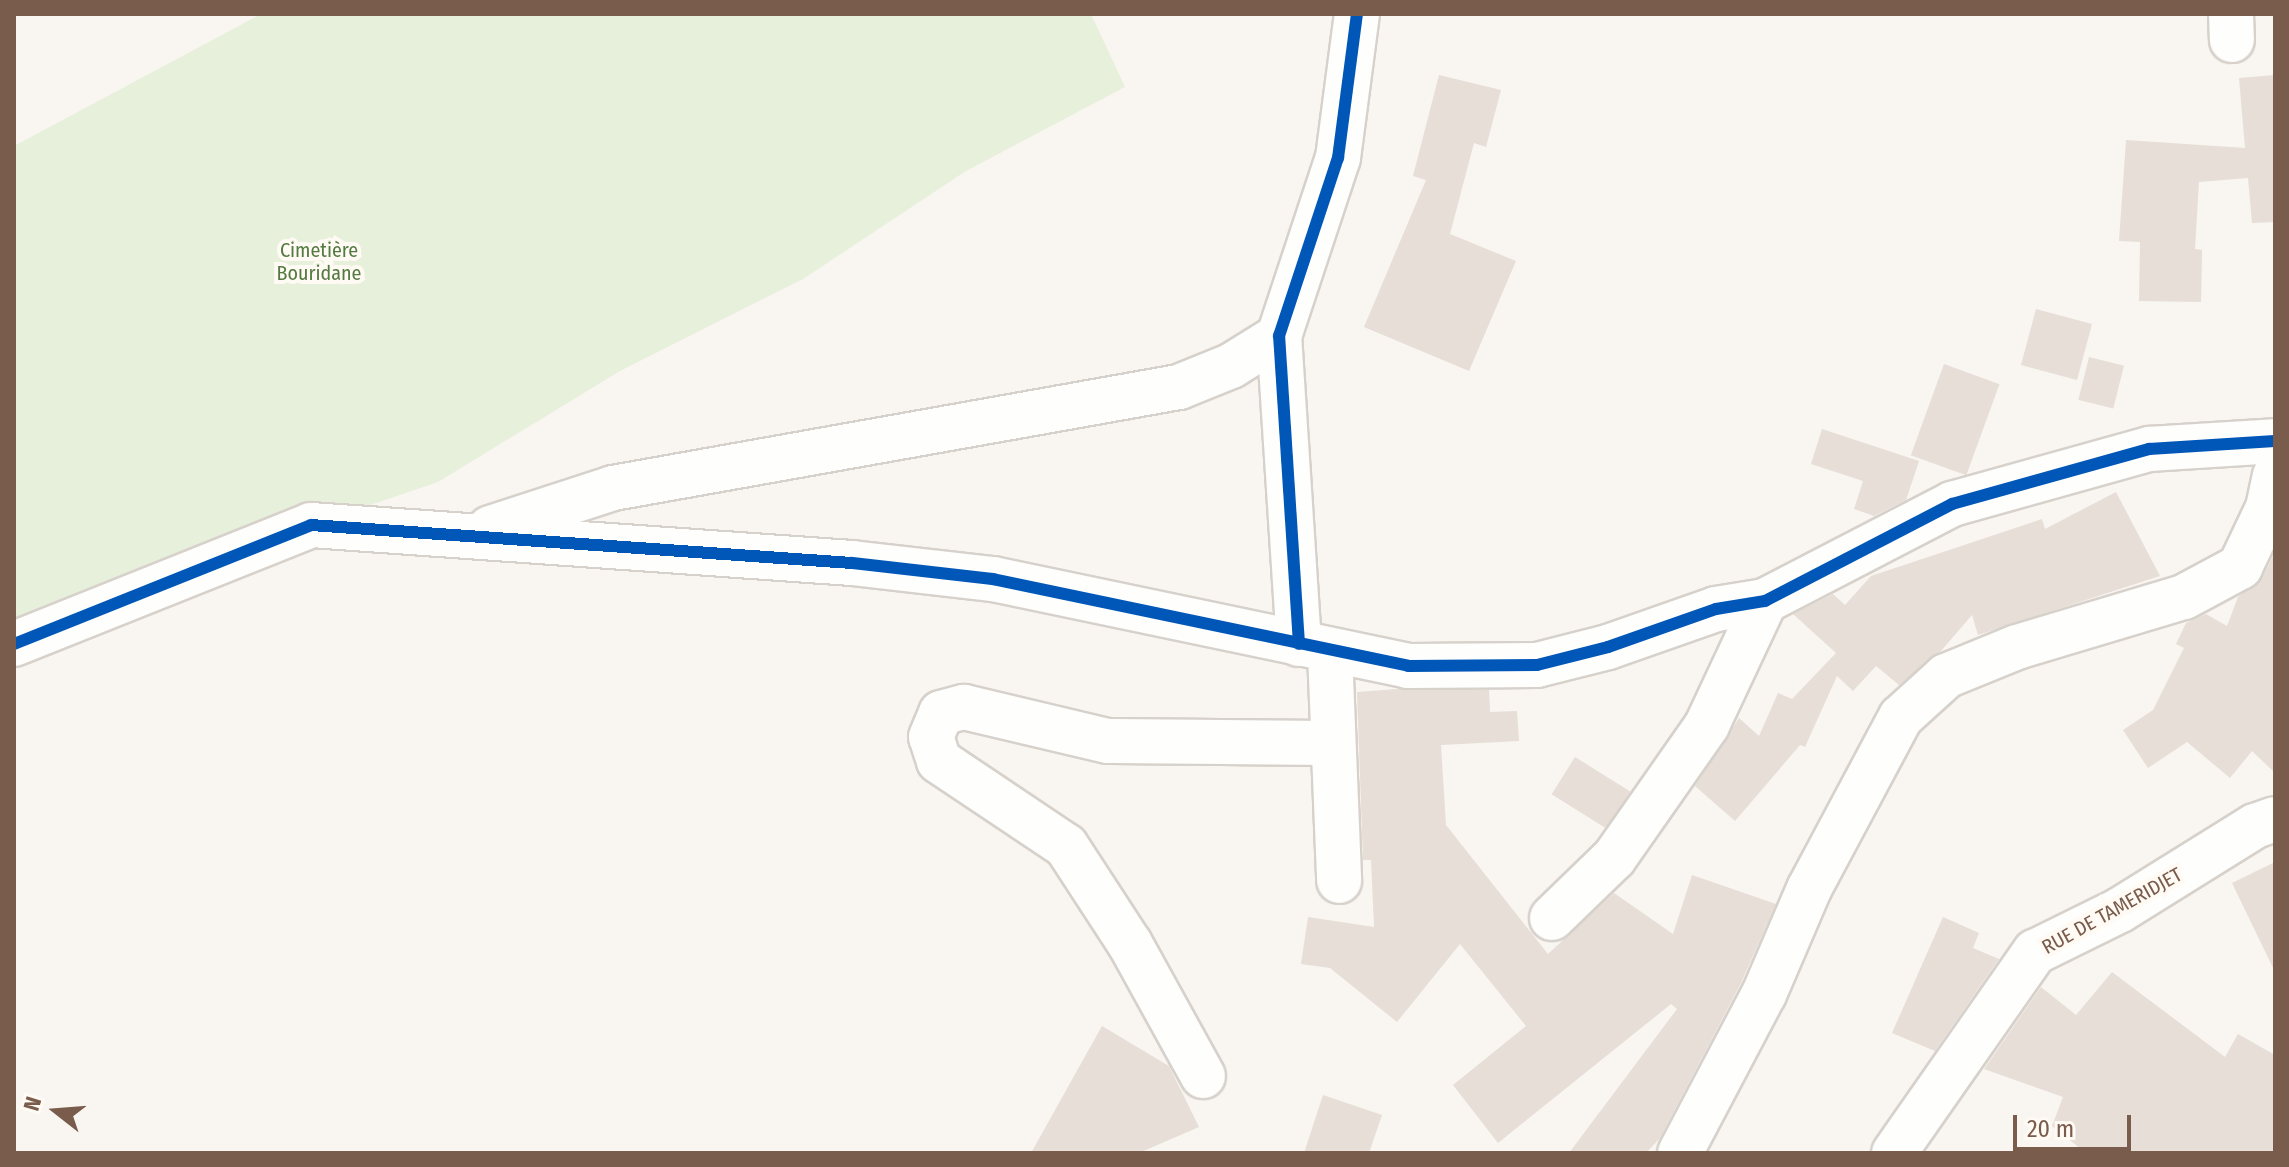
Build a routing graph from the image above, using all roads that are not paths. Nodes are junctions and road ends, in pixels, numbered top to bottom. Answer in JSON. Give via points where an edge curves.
{"nodes":[{"id":1,"x":1357,"y":14,"type":"edge"},
{"id":2,"x":1279,"y":336,"type":"junction"},
{"id":3,"x":2275,"y":441,"type":"edge"},
{"id":4,"x":2275,"y":476,"type":"edge"},
{"id":5,"x":465,"y":536,"type":"junction"},
{"id":6,"x":1765,"y":601,"type":"junction"},
{"id":7,"x":14,"y":644,"type":"edge"},
{"id":8,"x":1315,"y":648,"type":"junction"},
{"id":9,"x":1333,"y":743,"type":"junction"},
{"id":10,"x":2275,"y":819,"type":"edge"},
{"id":11,"x":1339,"y":881,"type":"dead end"},
{"id":12,"x":1552,"y":918,"type":"dead end"},
{"id":13,"x":1203,"y":1076,"type":"dead end"},
{"id":14,"x":1680,"y":1153,"type":"edge"},
{"id":15,"x":1894,"y":1153,"type":"edge"}],
"edges":[{"from":1,"to":2,"type":"street","via":[[1338,158]]},
{"from":2,"to":5,"type":"street","via":[[1231,366],[1179,387],[613,488]]},
{"from":2,"to":8,"type":"street"},
{"from":3,"to":6,"type":"street","via":[[2149,449],[1952,504]]},
{"from":4,"to":14,"type":"street","via":[[2268,508],[2240,567],[2184,597],[2017,647],[1946,676],[1901,717],[1809,889],[1764,994]]},
{"from":5,"to":7,"type":"street","via":[[311,525]]},
{"from":5,"to":8,"type":"street","via":[[821,560],[993,579]]},
{"from":6,"to":8,"type":"street","via":[[1716,609],[1608,647],[1537,665],[1408,666]]},
{"from":6,"to":12,"type":"street","via":[[1707,725],[1614,858]]},
{"from":8,"to":9,"type":"street"},
{"from":9,"to":11,"type":"street"},
{"from":9,"to":13,"type":"street","via":[[1108,741],[964,707],[941,713],[931,737],[939,761],[1066,846],[1130,944]]},
{"from":10,"to":15,"type":"street","name":"RUE DE TAMERIDJET","via":[[2035,952]]}]}
